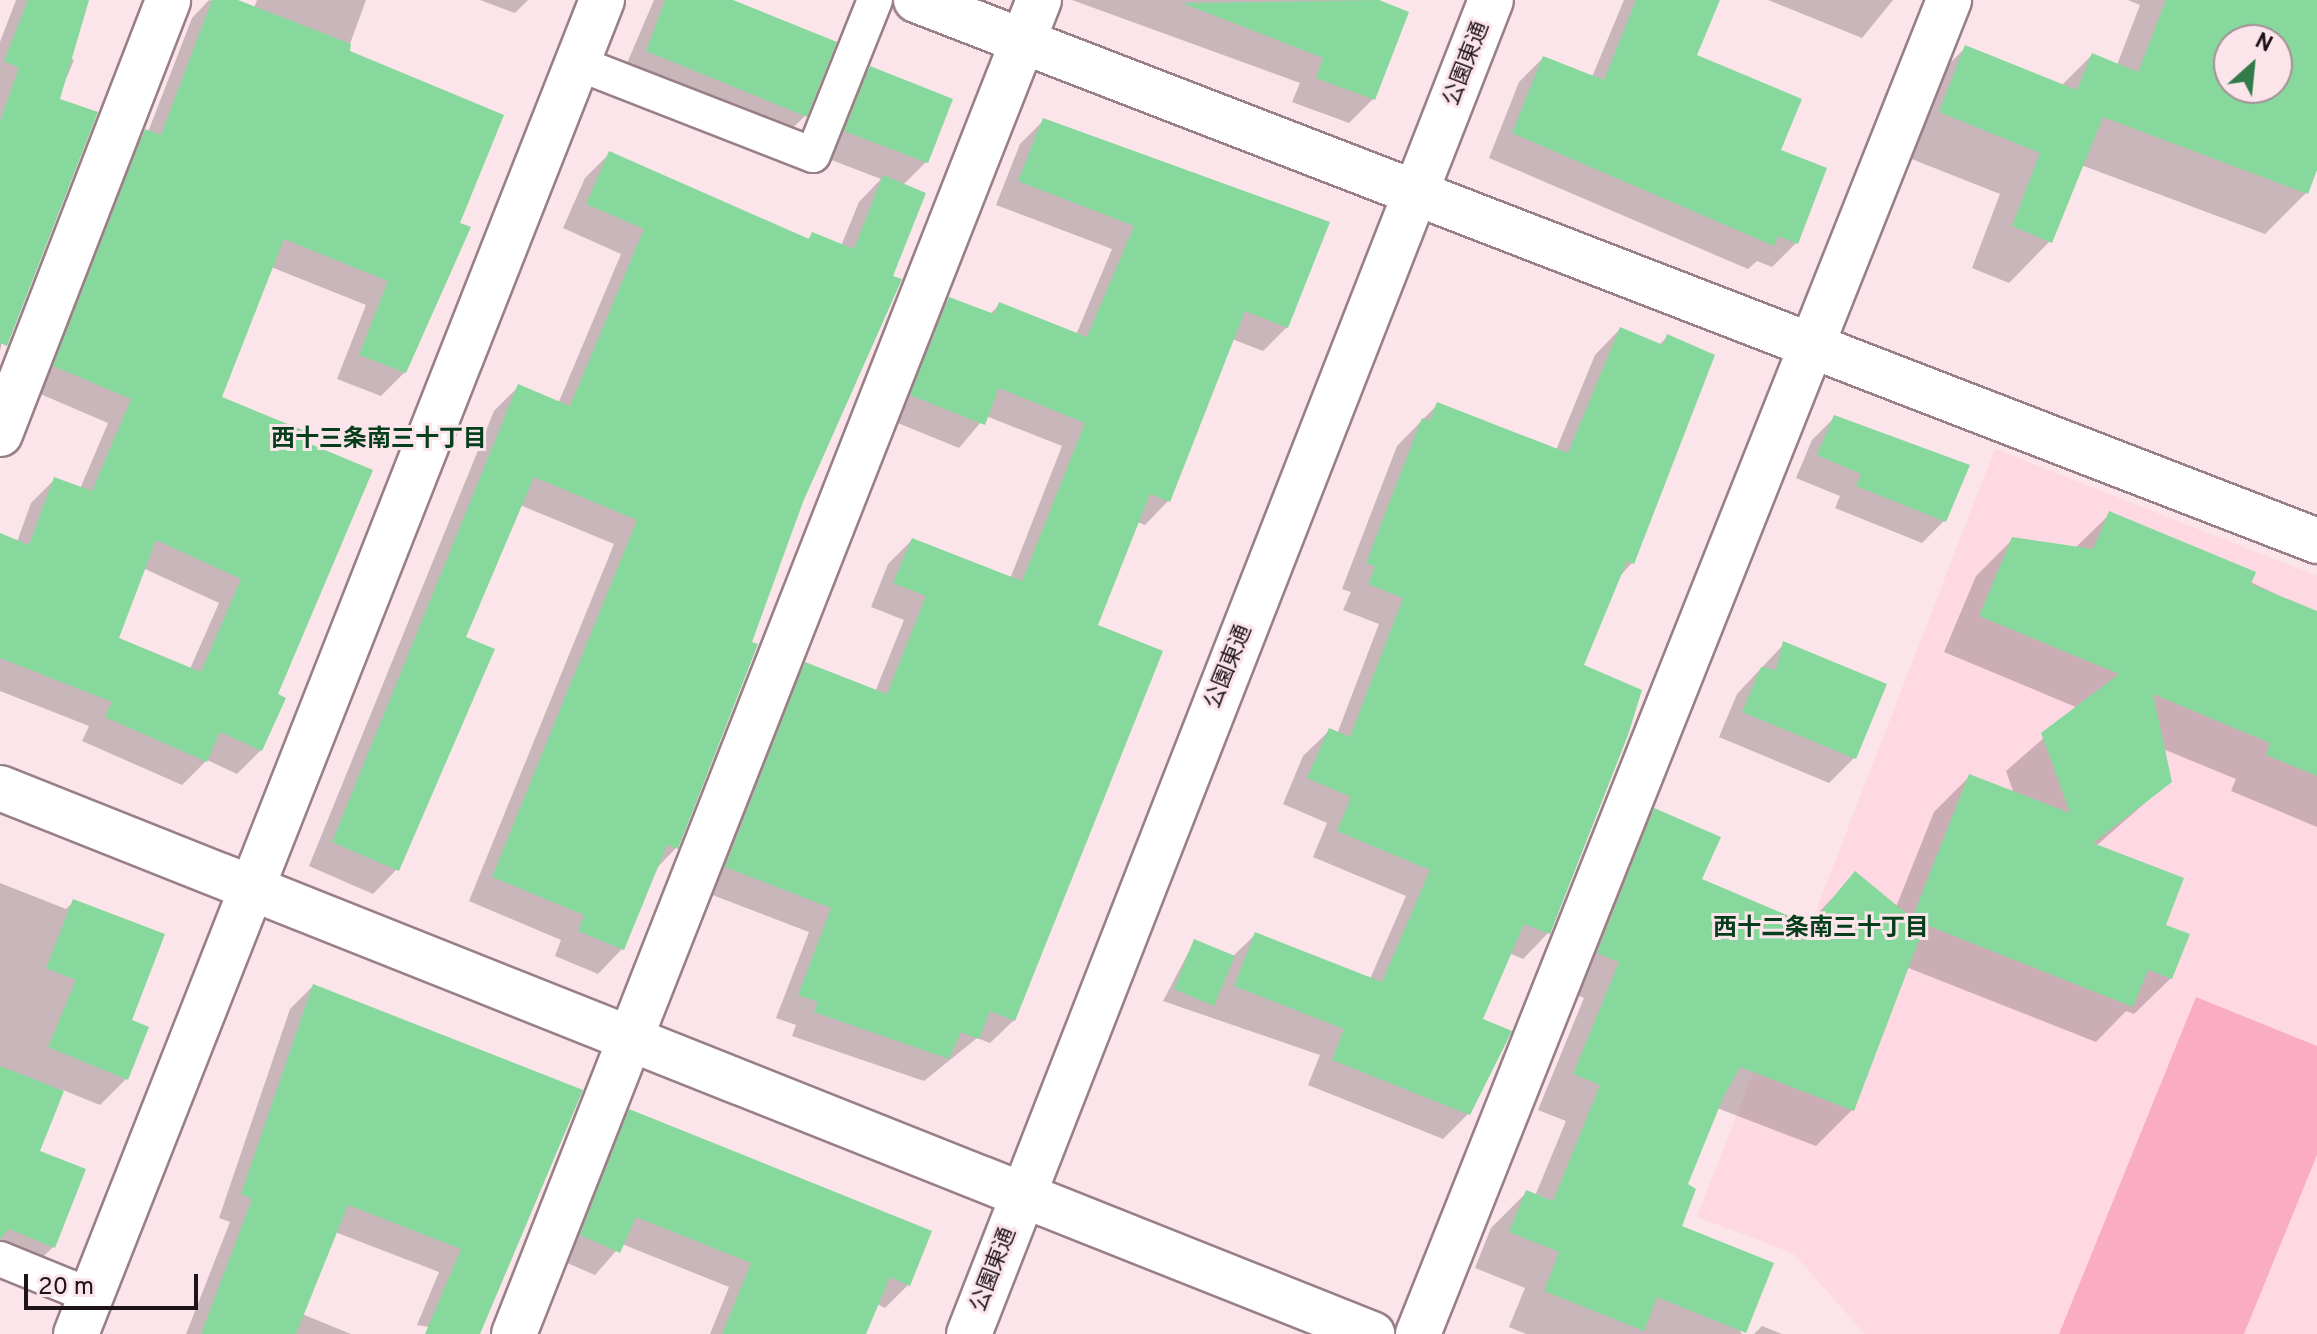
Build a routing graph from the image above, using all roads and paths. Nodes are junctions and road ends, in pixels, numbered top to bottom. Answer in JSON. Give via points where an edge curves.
{"nodes":[{"id":1,"x":168,"y":0,"type":"edge"},
{"id":2,"x":602,"y":0,"type":"edge"},
{"id":3,"x":875,"y":0,"type":"edge"},
{"id":4,"x":916,"y":0,"type":"edge"},
{"id":5,"x":1039,"y":0,"type":"edge"},
{"id":6,"x":1491,"y":0,"type":"edge"},
{"id":7,"x":1949,"y":0,"type":"edge"},
{"id":8,"x":1023,"y":41,"type":"junction"},
{"id":9,"x":577,"y":63,"type":"junction"},
{"id":10,"x":1418,"y":192,"type":"junction"},
{"id":11,"x":1817,"y":343,"type":"junction"},
{"id":12,"x":0,"y":434,"type":"edge"},
{"id":13,"x":2317,"y":541,"type":"edge"},
{"id":14,"x":0,"y":788,"type":"edge"},
{"id":15,"x":252,"y":890,"type":"junction"},
{"id":16,"x":631,"y":1043,"type":"junction"},
{"id":17,"x":1023,"y":1197,"type":"junction"},
{"id":18,"x":0,"y":1259,"type":"edge"},
{"id":19,"x":83,"y":1315,"type":"edge"},
{"id":20,"x":514,"y":1334,"type":"edge"},
{"id":21,"x":969,"y":1334,"type":"edge"},
{"id":22,"x":1372,"y":1334,"type":"edge"},
{"id":23,"x":1418,"y":1334,"type":"edge"}],
"edges":[{"from":1,"to":12,"type":"street"},
{"from":2,"to":9,"type":"street"},
{"from":3,"to":9,"type":"lane","via":[[813,155]]},
{"from":4,"to":8,"type":"street"},
{"from":5,"to":8,"type":"street"},
{"from":6,"to":10,"type":"street","name":"公園東通"},
{"from":7,"to":11,"type":"street"},
{"from":8,"to":10,"type":"street"},
{"from":8,"to":16,"type":"street"},
{"from":9,"to":15,"type":"street"},
{"from":10,"to":11,"type":"street"},
{"from":10,"to":17,"type":"street","name":"公園東通"},
{"from":11,"to":13,"type":"street"},
{"from":11,"to":23,"type":"street"},
{"from":14,"to":15,"type":"street"},
{"from":15,"to":16,"type":"street"},
{"from":15,"to":19,"type":"street"},
{"from":16,"to":17,"type":"street"},
{"from":16,"to":20,"type":"street"},
{"from":17,"to":21,"type":"street","name":"公園東通"},
{"from":17,"to":22,"type":"street"},
{"from":18,"to":19,"type":"lane"}]}
